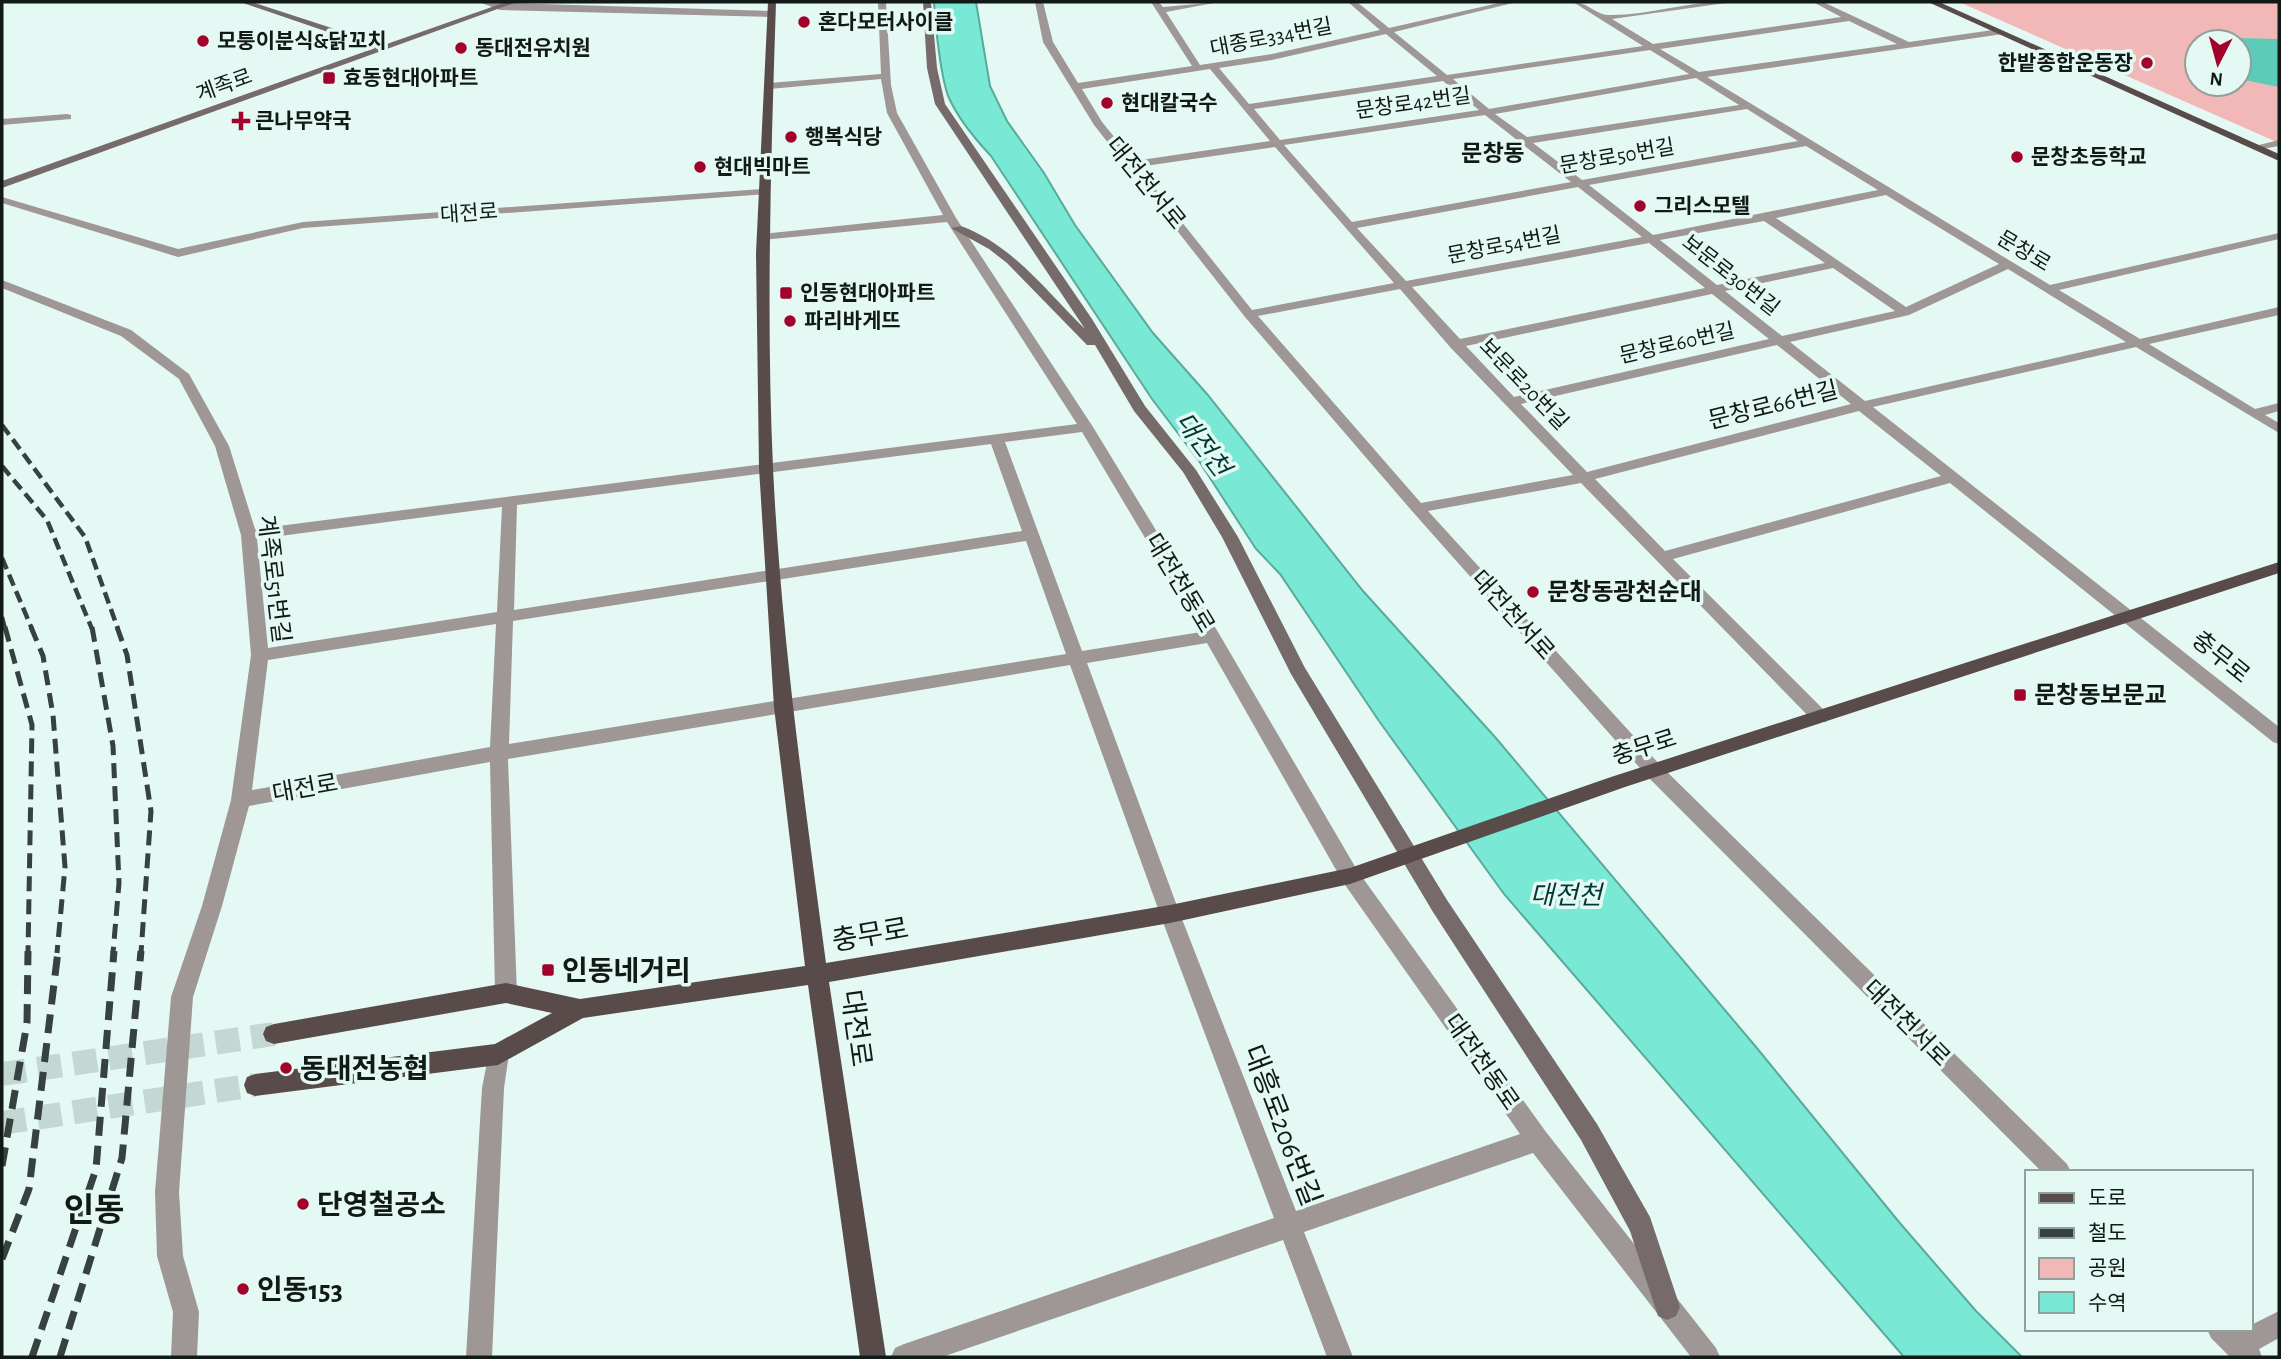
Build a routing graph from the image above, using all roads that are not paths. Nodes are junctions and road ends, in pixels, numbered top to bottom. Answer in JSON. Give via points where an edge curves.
{"nodes":[{"id":1,"x":244,"y":2,"type":"edge"},
{"id":2,"x":483,"y":2,"type":"edge"},
{"id":3,"x":513,"y":2,"type":"edge"},
{"id":4,"x":772,"y":2,"type":"edge"},
{"id":5,"x":882,"y":2,"type":"edge"},
{"id":6,"x":927,"y":2,"type":"edge"},
{"id":7,"x":1039,"y":2,"type":"edge"},
{"id":8,"x":1215,"y":2,"type":"edge"},
{"id":9,"x":1352,"y":2,"type":"edge"},
{"id":10,"x":1513,"y":2,"type":"edge"},
{"id":11,"x":1577,"y":2,"type":"edge"},
{"id":12,"x":1729,"y":2,"type":"edge"},
{"id":13,"x":1818,"y":2,"type":"edge"},
{"id":14,"x":1932,"y":2,"type":"edge"},
{"id":15,"x":1158,"y":6,"type":"edge"},
{"id":16,"x":500,"y":7,"type":"junction"},
{"id":17,"x":772,"y":14,"type":"junction"},
{"id":18,"x":1603,"y":18,"type":"junction"},
{"id":19,"x":1850,"y":18,"type":"junction"},
{"id":20,"x":1385,"y":31,"type":"junction"},
{"id":21,"x":2000,"y":32,"type":"junction"},
{"id":22,"x":1650,"y":46,"type":"junction"},
{"id":23,"x":1907,"y":46,"type":"junction"},
{"id":24,"x":384,"y":48,"type":"junction"},
{"id":25,"x":1213,"y":67,"type":"junction"},
{"id":26,"x":1198,"y":69,"type":"junction"},
{"id":27,"x":1699,"y":75,"type":"junction"},
{"id":28,"x":886,"y":76,"type":"junction"},
{"id":29,"x":1444,"y":77,"type":"junction"},
{"id":30,"x":769,"y":86,"type":"junction"},
{"id":31,"x":1074,"y":87,"type":"junction"},
{"id":32,"x":1749,"y":106,"type":"junction"},
{"id":33,"x":1246,"y":107,"type":"junction"},
{"id":34,"x":1487,"y":112,"type":"junction"},
{"id":35,"x":67,"y":117,"type":"dead end"},
{"id":36,"x":2,"y":122,"type":"edge"},
{"id":37,"x":1524,"y":141,"type":"junction"},
{"id":38,"x":1274,"y":142,"type":"junction"},
{"id":39,"x":1809,"y":142,"type":"junction"},
{"id":40,"x":2279,"y":143,"type":"edge"},
{"id":41,"x":2256,"y":147,"type":"junction"},
{"id":42,"x":2279,"y":158,"type":"edge"},
{"id":43,"x":1131,"y":165,"type":"junction"},
{"id":44,"x":1577,"y":183,"type":"junction"},
{"id":45,"x":2,"y":185,"type":"edge"},
{"id":46,"x":1887,"y":191,"type":"junction"},
{"id":47,"x":762,"y":192,"type":"junction"},
{"id":48,"x":2,"y":200,"type":"edge"},
{"id":49,"x":1766,"y":217,"type":"junction"},
{"id":50,"x":954,"y":223,"type":"junction"},
{"id":51,"x":1349,"y":226,"type":"junction"},
{"id":52,"x":2279,"y":236,"type":"edge"},
{"id":53,"x":762,"y":237,"type":"junction"},
{"id":54,"x":1649,"y":237,"type":"junction"},
{"id":55,"x":1835,"y":264,"type":"junction"},
{"id":56,"x":2009,"y":264,"type":"junction"},
{"id":57,"x":2,"y":284,"type":"edge"},
{"id":58,"x":1400,"y":285,"type":"junction"},
{"id":59,"x":1714,"y":289,"type":"junction"},
{"id":60,"x":2048,"y":289,"type":"junction"},
{"id":61,"x":2279,"y":311,"type":"edge"},
{"id":62,"x":1905,"y":313,"type":"junction"},
{"id":63,"x":1250,"y":314,"type":"junction"},
{"id":64,"x":1780,"y":341,"type":"junction"},
{"id":65,"x":1455,"y":344,"type":"junction"},
{"id":66,"x":2140,"y":344,"type":"junction"},
{"id":67,"x":1113,"y":361,"type":"junction"},
{"id":68,"x":1510,"y":402,"type":"junction"},
{"id":69,"x":1861,"y":406,"type":"junction"},
{"id":70,"x":2279,"y":407,"type":"edge"},
{"id":71,"x":2254,"y":413,"type":"junction"},
{"id":72,"x":1086,"y":427,"type":"junction"},
{"id":73,"x":2279,"y":429,"type":"edge"},
{"id":74,"x":996,"y":439,"type":"junction"},
{"id":75,"x":766,"y":468,"type":"junction"},
{"id":76,"x":1586,"y":477,"type":"junction"},
{"id":77,"x":1952,"y":478,"type":"junction"},
{"id":78,"x":510,"y":501,"type":"junction"},
{"id":79,"x":1417,"y":508,"type":"junction"},
{"id":80,"x":249,"y":535,"type":"junction"},
{"id":81,"x":1030,"y":535,"type":"junction"},
{"id":82,"x":1662,"y":557,"type":"junction"},
{"id":83,"x":2279,"y":566,"type":"edge"},
{"id":84,"x":773,"y":577,"type":"junction"},
{"id":85,"x":505,"y":617,"type":"junction"},
{"id":86,"x":2130,"y":617,"type":"junction"},
{"id":87,"x":1212,"y":636,"type":"junction"},
{"id":88,"x":260,"y":655,"type":"junction"},
{"id":89,"x":1076,"y":656,"type":"junction"},
{"id":90,"x":783,"y":707,"type":"junction"},
{"id":91,"x":1820,"y":717,"type":"junction"},
{"id":92,"x":2279,"y":737,"type":"edge"},
{"id":93,"x":499,"y":753,"type":"junction"},
{"id":94,"x":1654,"y":771,"type":"junction"},
{"id":95,"x":241,"y":800,"type":"junction"},
{"id":96,"x":1359,"y":873,"type":"junction"},
{"id":97,"x":1170,"y":914,"type":"junction"},
{"id":98,"x":817,"y":974,"type":"junction"},
{"id":99,"x":506,"y":993,"type":"junction"},
{"id":100,"x":580,"y":1009,"type":"junction"},
{"id":101,"x":274,"y":1034,"type":"tunnel mouth"},
{"id":102,"x":498,"y":1054,"type":"junction"},
{"id":103,"x":255,"y":1085,"type":"tunnel mouth"},
{"id":104,"x":1538,"y":1140,"type":"junction"},
{"id":105,"x":2057,"y":1170,"type":"edge"},
{"id":106,"x":1289,"y":1224,"type":"junction"},
{"id":107,"x":1667,"y":1307,"type":"junction"},
{"id":108,"x":2279,"y":1324,"type":"edge"},
{"id":109,"x":2236,"y":1344,"type":"edge"},
{"id":110,"x":184,"y":1357,"type":"edge"},
{"id":111,"x":479,"y":1357,"type":"edge"},
{"id":112,"x":873,"y":1357,"type":"edge"},
{"id":113,"x":904,"y":1357,"type":"edge"},
{"id":114,"x":1340,"y":1357,"type":"edge"},
{"id":115,"x":1707,"y":1357,"type":"edge"}],
"edges":[{"from":1,"to":24,"type":"main road"},
{"from":2,"to":16,"type":"street"},
{"from":3,"to":16,"type":"main road","name":"계족로"},
{"from":4,"to":17,"type":"main road","name":"대전로"},
{"from":5,"to":28,"type":"street","name":"대전천동로"},
{"from":6,"to":67,"type":"main road","via":[[940,104]]},
{"from":7,"to":31,"type":"street","name":"대전천서로","via":[[1048,42]]},
{"from":8,"to":15,"type":"street"},
{"from":9,"to":20,"type":"street","name":"보문로30번길"},
{"from":10,"to":20,"type":"street","name":"대종로334번길"},
{"from":11,"to":18,"type":"street","name":"문창로"},
{"from":12,"to":18,"type":"street"},
{"from":13,"to":19,"type":"street"},
{"from":14,"to":21,"type":"main road"},
{"from":15,"to":26,"type":"street"},
{"from":16,"to":17,"type":"street","name":"계족로"},
{"from":16,"to":24,"type":"main road","name":"계족로"},
{"from":17,"to":30,"type":"main road","name":"대전로"},
{"from":18,"to":22,"type":"street","name":"문창로"},
{"from":19,"to":22,"type":"street"},
{"from":19,"to":23,"type":"street"},
{"from":20,"to":25,"type":"street","name":"대종로334번길"},
{"from":20,"to":29,"type":"street","name":"보문로30번길"},
{"from":21,"to":23,"type":"street","name":"문창로42번길"},
{"from":21,"to":41,"type":"main road"},
{"from":22,"to":27,"type":"street","name":"문창로"},
{"from":22,"to":29,"type":"street"},
{"from":23,"to":27,"type":"street","name":"문창로42번길"},
{"from":24,"to":45,"type":"main road","name":"계족로"},
{"from":25,"to":26,"type":"street","name":"대종로334번길"},
{"from":25,"to":33,"type":"street","name":"보문로20번길"},
{"from":26,"to":31,"type":"street","name":"대종로334번길"},
{"from":27,"to":32,"type":"street","name":"문창로"},
{"from":27,"to":34,"type":"street","name":"문창로42번길"},
{"from":28,"to":30,"type":"street"},
{"from":28,"to":50,"type":"street","name":"대전천동로","via":[[892,113]]},
{"from":29,"to":33,"type":"street"},
{"from":29,"to":34,"type":"street","name":"보문로30번길"},
{"from":30,"to":47,"type":"main road","name":"대전로"},
{"from":31,"to":43,"type":"street","name":"대전천서로"},
{"from":32,"to":37,"type":"street"},
{"from":32,"to":39,"type":"street","name":"문창로"},
{"from":33,"to":38,"type":"street","name":"보문로20번길"},
{"from":34,"to":37,"type":"street","name":"보문로30번길"},
{"from":34,"to":38,"type":"street","name":"문창로42번길"},
{"from":35,"to":36,"type":"street"},
{"from":37,"to":44,"type":"street","name":"보문로30번길"},
{"from":38,"to":43,"type":"street","name":"문창로42번길"},
{"from":38,"to":51,"type":"street","name":"보문로20번길"},
{"from":39,"to":44,"type":"street","name":"문창로50번길"},
{"from":39,"to":46,"type":"street","name":"문창로"},
{"from":40,"to":41,"type":"street"},
{"from":41,"to":42,"type":"main road"},
{"from":43,"to":63,"type":"street","name":"대전천서로"},
{"from":44,"to":51,"type":"street","name":"문창로50번길"},
{"from":44,"to":54,"type":"street","name":"보문로30번길"},
{"from":46,"to":49,"type":"street","name":"문창로54번길"},
{"from":46,"to":56,"type":"street","name":"문창로"},
{"from":47,"to":48,"type":"street","name":"대전로","via":[[303,225],[178,253]]},
{"from":47,"to":53,"type":"main road","name":"대전로"},
{"from":49,"to":54,"type":"street","name":"문창로54번길"},
{"from":49,"to":55,"type":"street"},
{"from":50,"to":53,"type":"street"},
{"from":50,"to":67,"type":"main road","via":[[981,237],[1030,279]]},
{"from":50,"to":72,"type":"street","name":"대전천동로"},
{"from":51,"to":58,"type":"street","name":"보문로20번길"},
{"from":52,"to":60,"type":"street"},
{"from":53,"to":75,"type":"main road","name":"대전로"},
{"from":54,"to":58,"type":"street","name":"문창로54번길"},
{"from":54,"to":59,"type":"street","name":"보문로30번길"},
{"from":55,"to":59,"type":"street"},
{"from":55,"to":62,"type":"street"},
{"from":56,"to":60,"type":"street","name":"문창로"},
{"from":56,"to":62,"type":"street","name":"문창로60번길"},
{"from":57,"to":80,"type":"street","name":"계족로51번길","via":[[125,333],[184,377],[222,446]]},
{"from":58,"to":63,"type":"street","name":"문창로54번길"},
{"from":58,"to":65,"type":"street","name":"보문로20번길"},
{"from":59,"to":64,"type":"street","name":"보문로30번길"},
{"from":59,"to":65,"type":"street"},
{"from":60,"to":66,"type":"street","name":"문창로"},
{"from":61,"to":66,"type":"street","name":"문창로66번길"},
{"from":62,"to":64,"type":"street","name":"문창로60번길"},
{"from":63,"to":79,"type":"street","name":"대전천서로"},
{"from":64,"to":68,"type":"street","name":"문창로60번길"},
{"from":64,"to":69,"type":"street","name":"보문로30번길"},
{"from":65,"to":68,"type":"street","name":"보문로20번길"},
{"from":66,"to":69,"type":"street","name":"문창로66번길"},
{"from":66,"to":71,"type":"street","name":"문창로"},
{"from":67,"to":107,"type":"main road","via":[[1139,408],[1189,470],[1230,537],[1297,670],[1440,906],[1589,1132],[1641,1226]]},
{"from":68,"to":76,"type":"street","name":"보문로20번길"},
{"from":69,"to":76,"type":"street","name":"문창로66번길"},
{"from":69,"to":77,"type":"street","name":"보문로30번길"},
{"from":70,"to":71,"type":"street"},
{"from":71,"to":73,"type":"street","name":"문창로"},
{"from":72,"to":74,"type":"street"},
{"from":72,"to":87,"type":"street","name":"대전천동로"},
{"from":74,"to":75,"type":"street"},
{"from":74,"to":81,"type":"street"},
{"from":75,"to":78,"type":"street"},
{"from":75,"to":84,"type":"main road","name":"대전로"},
{"from":76,"to":79,"type":"street","name":"문창로66번길"},
{"from":76,"to":82,"type":"street","name":"보문로20번길"},
{"from":77,"to":82,"type":"street"},
{"from":77,"to":86,"type":"street","name":"보문로30번길"},
{"from":78,"to":80,"type":"street"},
{"from":78,"to":85,"type":"street"},
{"from":79,"to":94,"type":"street","name":"대전천서로"},
{"from":80,"to":88,"type":"street","name":"계족로51번길"},
{"from":81,"to":84,"type":"street"},
{"from":81,"to":89,"type":"street"},
{"from":82,"to":91,"type":"street","name":"보문로20번길"},
{"from":83,"to":86,"type":"main road","name":"충무로"},
{"from":84,"to":85,"type":"street"},
{"from":84,"to":90,"type":"main road","name":"대전로"},
{"from":85,"to":88,"type":"street"},
{"from":85,"to":93,"type":"street"},
{"from":86,"to":91,"type":"main road","name":"충무로"},
{"from":86,"to":92,"type":"street","name":"충무로"},
{"from":87,"to":89,"type":"street","name":"대전로"},
{"from":87,"to":96,"type":"street","name":"대전천동로"},
{"from":88,"to":95,"type":"street","name":"계족로51번길"},
{"from":89,"to":90,"type":"street","name":"대전로"},
{"from":89,"to":97,"type":"street"},
{"from":90,"to":93,"type":"street","name":"대전로"},
{"from":90,"to":98,"type":"main road","name":"대전로"},
{"from":91,"to":94,"type":"main road","name":"충무로"},
{"from":93,"to":95,"type":"street","name":"대전로"},
{"from":93,"to":99,"type":"street"},
{"from":94,"to":96,"type":"main road","name":"충무로"},
{"from":94,"to":105,"type":"street","name":"대전천서로"},
{"from":95,"to":110,"type":"street","name":"계족로51번길","via":[[182,997],[167,1192],[170,1256],[186,1312]]},
{"from":96,"to":97,"type":"main road","name":"충무로"},
{"from":96,"to":104,"type":"street","name":"대전천동로"},
{"from":97,"to":98,"type":"main road","name":"충무로"},
{"from":97,"to":106,"type":"street","name":"대흥로206번길"},
{"from":98,"to":100,"type":"main road","name":"충무로"},
{"from":98,"to":112,"type":"main road","name":"대전로"},
{"from":99,"to":100,"type":"main road","name":"충무로"},
{"from":99,"to":101,"type":"main road","name":"충무로"},
{"from":100,"to":102,"type":"main road","name":"충무로"},
{"from":102,"to":103,"type":"main road","name":"충무로"},
{"from":102,"to":111,"type":"street"},
{"from":104,"to":106,"type":"street","name":"대전천동로"},
{"from":104,"to":107,"type":"street","name":"대전천동로"},
{"from":106,"to":113,"type":"street"},
{"from":106,"to":114,"type":"street","name":"대흥로206번길"},
{"from":107,"to":115,"type":"street","name":"대전천동로"},
{"from":108,"to":109,"type":"street"}]}
